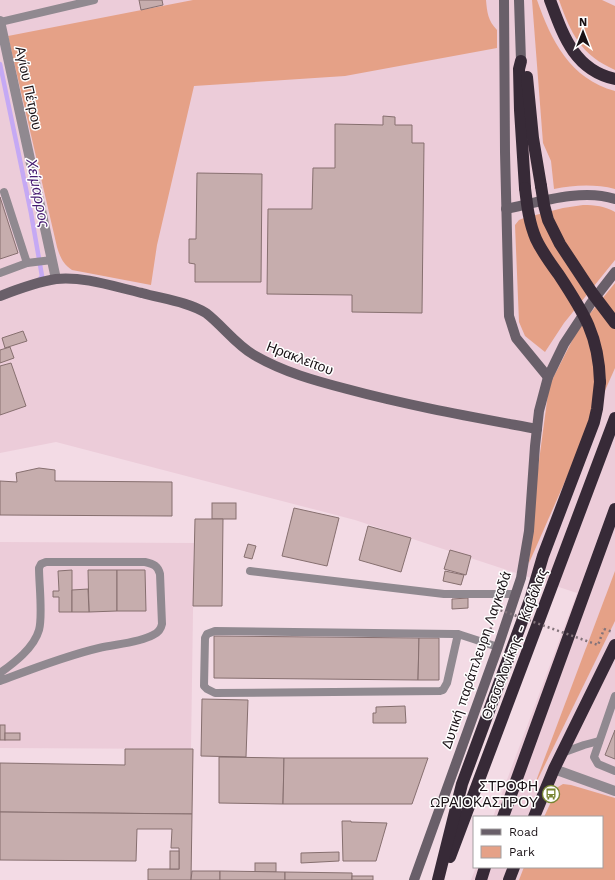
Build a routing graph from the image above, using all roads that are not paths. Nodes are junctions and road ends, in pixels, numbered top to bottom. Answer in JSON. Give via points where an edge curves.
{"nodes":[{"id":1,"x":94,"y":0,"type":"edge"},
{"id":2,"x":504,"y":0,"type":"edge"},
{"id":3,"x":519,"y":0,"type":"edge"},
{"id":4,"x":550,"y":0,"type":"edge"},
{"id":5,"x":0,"y":21,"type":"edge"},
{"id":6,"x":521,"y":61,"type":"junction"},
{"id":7,"x":615,"y":79,"type":"edge"},
{"id":8,"x":4,"y":192,"type":"dead end"},
{"id":9,"x":615,"y":199,"type":"edge"},
{"id":10,"x":506,"y":209,"type":"junction"},
{"id":11,"x":52,"y":260,"type":"junction"},
{"id":12,"x":27,"y":263,"type":"junction"},
{"id":13,"x":615,"y":272,"type":"edge"},
{"id":14,"x":0,"y":273,"type":"edge"},
{"id":15,"x":56,"y":279,"type":"junction"},
{"id":16,"x":0,"y":296,"type":"edge"},
{"id":17,"x":615,"y":323,"type":"edge"},
{"id":18,"x":548,"y":377,"type":"junction"},
{"id":19,"x":615,"y":418,"type":"edge"},
{"id":20,"x":537,"y":429,"type":"junction"},
{"id":21,"x":615,"y":509,"type":"edge"},
{"id":22,"x":250,"y":571,"type":"dead end"},
{"id":23,"x":516,"y":594,"type":"junction"},
{"id":24,"x":458,"y":634,"type":"junction"},
{"id":25,"x":615,"y":645,"type":"edge"},
{"id":26,"x":498,"y":647,"type":"junction"},
{"id":27,"x":0,"y":672,"type":"edge"},
{"id":28,"x":0,"y":681,"type":"edge"},
{"id":29,"x":615,"y":696,"type":"edge"},
{"id":30,"x":599,"y":741,"type":"junction"},
{"id":31,"x":562,"y":753,"type":"junction"},
{"id":32,"x":554,"y":769,"type":"junction"},
{"id":33,"x":615,"y":771,"type":"edge"},
{"id":34,"x":615,"y":791,"type":"edge"},
{"id":35,"x":503,"y":816,"type":"edge"},
{"id":36,"x":534,"y":816,"type":"edge"},
{"id":37,"x":485,"y":868,"type":"edge"},
{"id":38,"x":514,"y":868,"type":"edge"},
{"id":39,"x":414,"y":880,"type":"edge"},
{"id":40,"x":438,"y":880,"type":"edge"},
{"id":41,"x":442,"y":880,"type":"edge"},
{"id":42,"x":481,"y":880,"type":"edge"},
{"id":43,"x":509,"y":880,"type":"edge"}],
"edges":[{"from":1,"to":5,"type":"lane"},
{"from":2,"to":10,"type":"street"},
{"from":3,"to":6,"type":"street"},
{"from":4,"to":7,"type":"highway","via":[[567,42],[575,54],[590,68],[603,76]]},
{"from":5,"to":11,"type":"street","name":"Αγίου Πέτρου"},
{"from":6,"to":17,"type":"highway","bridge":true,"via":[[525,68],[533,138],[548,220],[560,244]]},
{"from":6,"to":40,"type":"highway","bridge":true,"via":[[519,69],[525,188],[531,226],[537,240],[587,320],[600,365],[598,402],[594,422],[543,556],[531,597],[462,784]]},
{"from":8,"to":12,"type":"lane"},
{"from":9,"to":10,"type":"street","via":[[581,195]]},
{"from":10,"to":18,"type":"street","via":[[508,302],[512,325],[516,338]]},
{"from":11,"to":12,"type":"lane"},
{"from":11,"to":15,"type":"street","name":"Αγίου Πέτρου"},
{"from":12,"to":14,"type":"lane"},
{"from":13,"to":18,"type":"street","name":"Δυτική παράπλευρη Λαγκαδά","via":[[564,344]]},
{"from":15,"to":16,"type":"street","name":"Ηρακλείτου"},
{"from":15,"to":20,"type":"street","name":"Ηρακλείτου","via":[[91,281],[175,301],[200,310],[247,351],[268,363],[299,375],[424,408]]},
{"from":18,"to":20,"type":"street","name":"Δυτική παράπλευρη Λαγκαδά","via":[[541,400]]},
{"from":19,"to":41,"type":"highway","name":"Θεσσαλονίκης - Καβάλας"},
{"from":20,"to":23,"type":"street","name":"Δυτική παράπλευρη Λαγκαδά","via":[[529,531]]},
{"from":21,"to":35,"type":"highway"},
{"from":22,"to":23,"type":"lane","via":[[444,594]]},
{"from":23,"to":26,"type":"street","name":"Δυτική παράπλευρη Λαγκαδά"},
{"from":24,"to":24,"type":"lane","via":[[211,632],[207,634],[204,642],[204,686],[215,692],[440,691],[447,683]]},
{"from":24,"to":26,"type":"lane"},
{"from":25,"to":31,"type":"highway"},
{"from":26,"to":39,"type":"street","name":"Δυτική παράπλευρη Λαγκαδά"},
{"from":27,"to":28,"type":"lane","via":[[26,651],[38,633],[40,564],[145,562],[153,564],[158,569],[162,624],[157,632],[147,637],[80,653]]},
{"from":29,"to":30,"type":"lane"},
{"from":30,"to":31,"type":"lane"},
{"from":30,"to":33,"type":"lane","via":[[595,761]]},
{"from":31,"to":32,"type":"highway"},
{"from":32,"to":34,"type":"street"},
{"from":32,"to":36,"type":"highway"},
{"from":37,"to":42,"type":"highway"},
{"from":38,"to":43,"type":"highway"}]}
